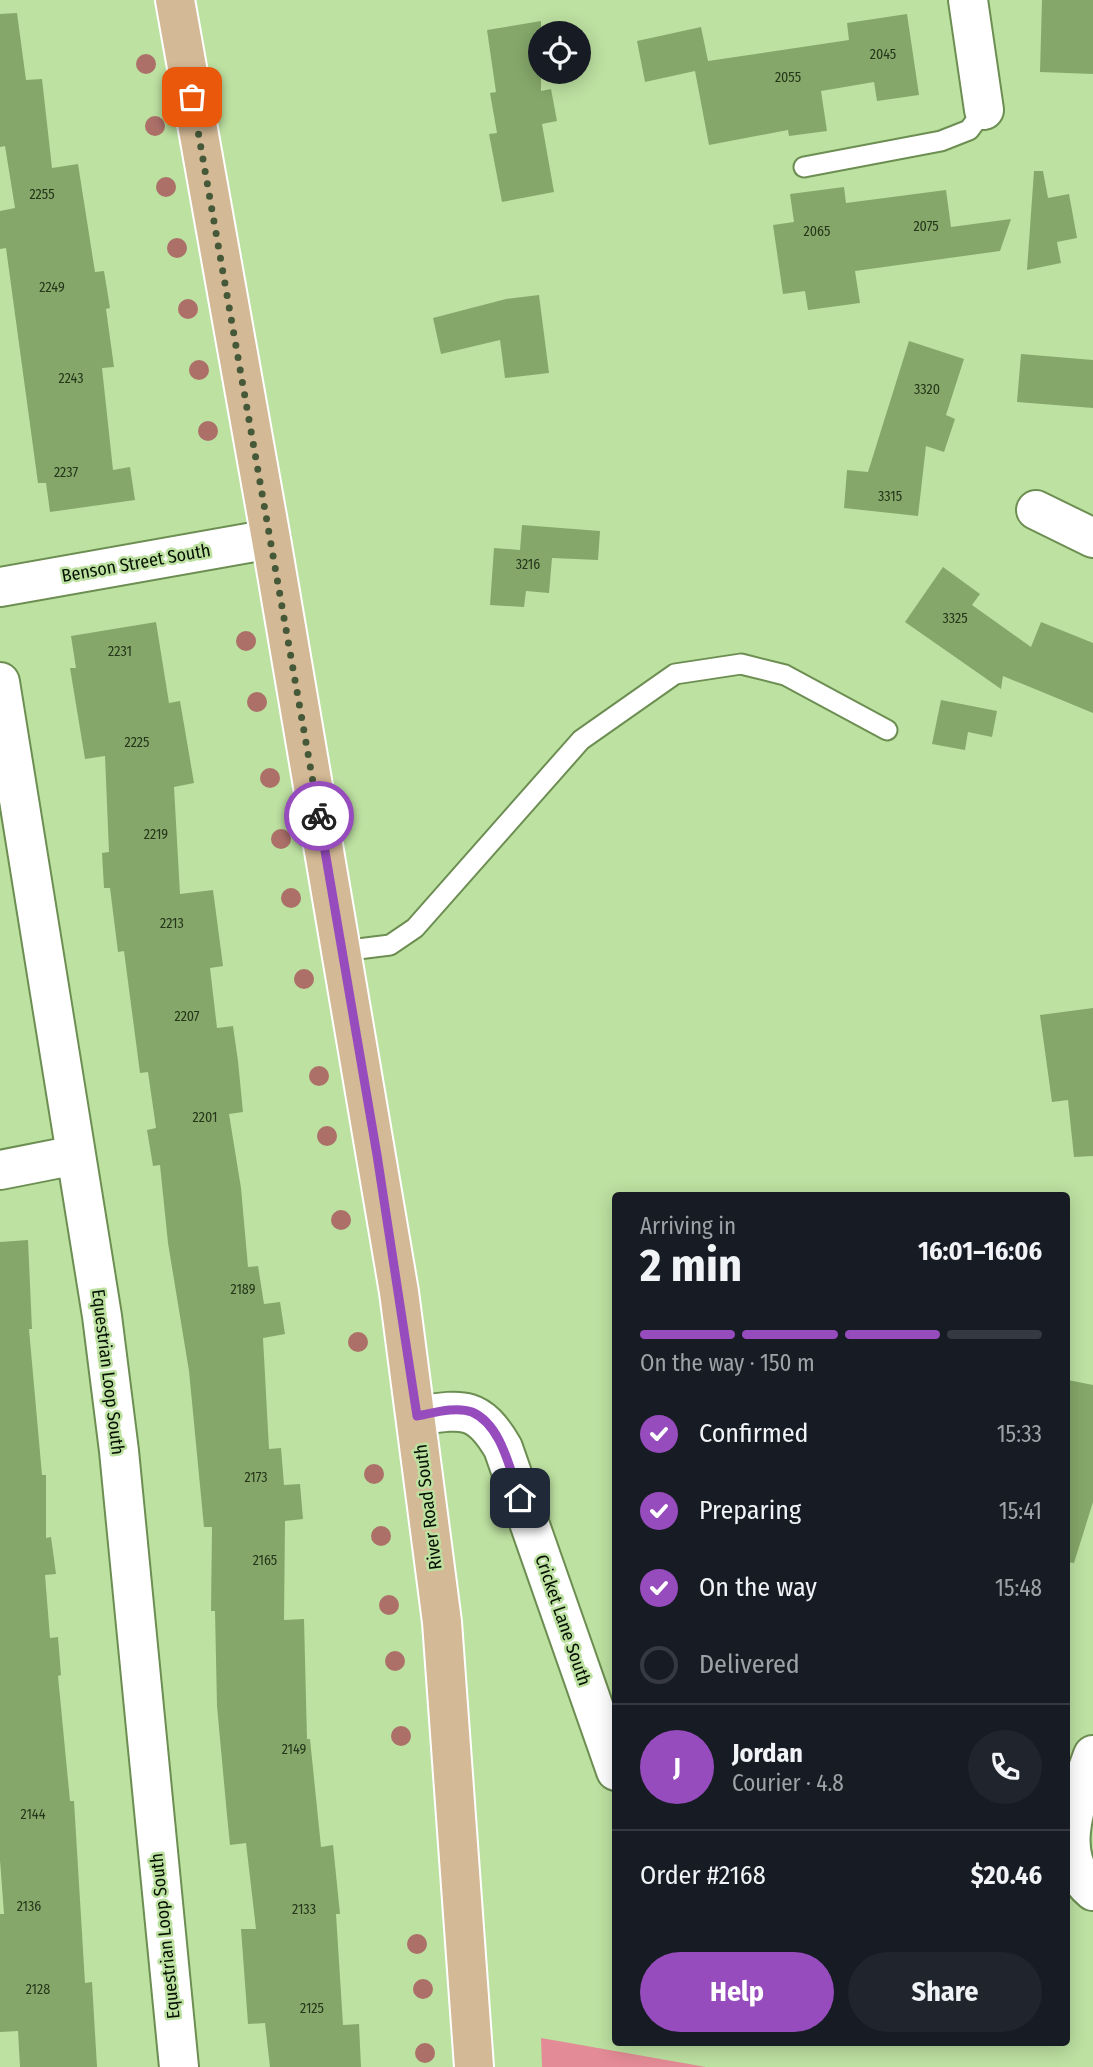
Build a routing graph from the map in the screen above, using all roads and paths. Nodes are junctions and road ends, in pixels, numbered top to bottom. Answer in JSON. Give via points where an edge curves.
{"nodes":[{"id":1,"x":175,"y":0,"type":"edge"},
{"id":2,"x":968,"y":0,"type":"edge"},
{"id":3,"x":984,"y":110,"type":"joint"},
{"id":4,"x":804,"y":167,"type":"dead end"},
{"id":5,"x":1037,"y":510,"type":"dead end"},
{"id":6,"x":1093,"y":538,"type":"edge"},
{"id":7,"x":271,"y":539,"type":"junction"},
{"id":8,"x":0,"y":587,"type":"edge"},
{"id":9,"x":0,"y":682,"type":"edge"},
{"id":10,"x":887,"y":730,"type":"dead end"},
{"id":11,"x":342,"y":951,"type":"junction"},
{"id":12,"x":76,"y":1155,"type":"junction"},
{"id":13,"x":0,"y":1170,"type":"edge"},
{"id":14,"x":417,"y":1416,"type":"junction"},
{"id":15,"x":1093,"y":1755,"type":"edge"},
{"id":16,"x":612,"y":1760,"type":"edge"},
{"id":17,"x":1070,"y":1823,"type":"edge"},
{"id":18,"x":1070,"y":1860,"type":"edge"},
{"id":19,"x":1093,"y":1891,"type":"edge"},
{"id":20,"x":179,"y":2067,"type":"edge"},
{"id":21,"x":474,"y":2067,"type":"edge"}],
"edges":[{"from":1,"to":7,"type":"main road","name":"River Road South"},
{"from":2,"to":3,"type":"street"},
{"from":3,"to":4,"type":"lane","via":[[969,130],[941,141]]},
{"from":5,"to":6,"type":"street"},
{"from":7,"to":8,"type":"street","name":"Benson Street South"},
{"from":7,"to":11,"type":"main road","name":"River Road South"},
{"from":9,"to":12,"type":"street","name":"Equestrian Loop South"},
{"from":10,"to":11,"type":"lane","via":[[785,675],[741,664],[675,674],[581,740],[415,929],[390,945]]},
{"from":11,"to":14,"type":"main road","name":"River Road South"},
{"from":12,"to":13,"type":"street"},
{"from":12,"to":20,"type":"street","name":"Equestrian Loop South","via":[[119,1451]]},
{"from":14,"to":16,"type":"street","name":"Cricket Lane South","via":[[472,1412],[490,1425],[503,1448]]},
{"from":14,"to":21,"type":"main road","name":"River Road South","via":[[451,1718]]},
{"from":15,"to":17,"type":"street"},
{"from":18,"to":19,"type":"street"}]}
